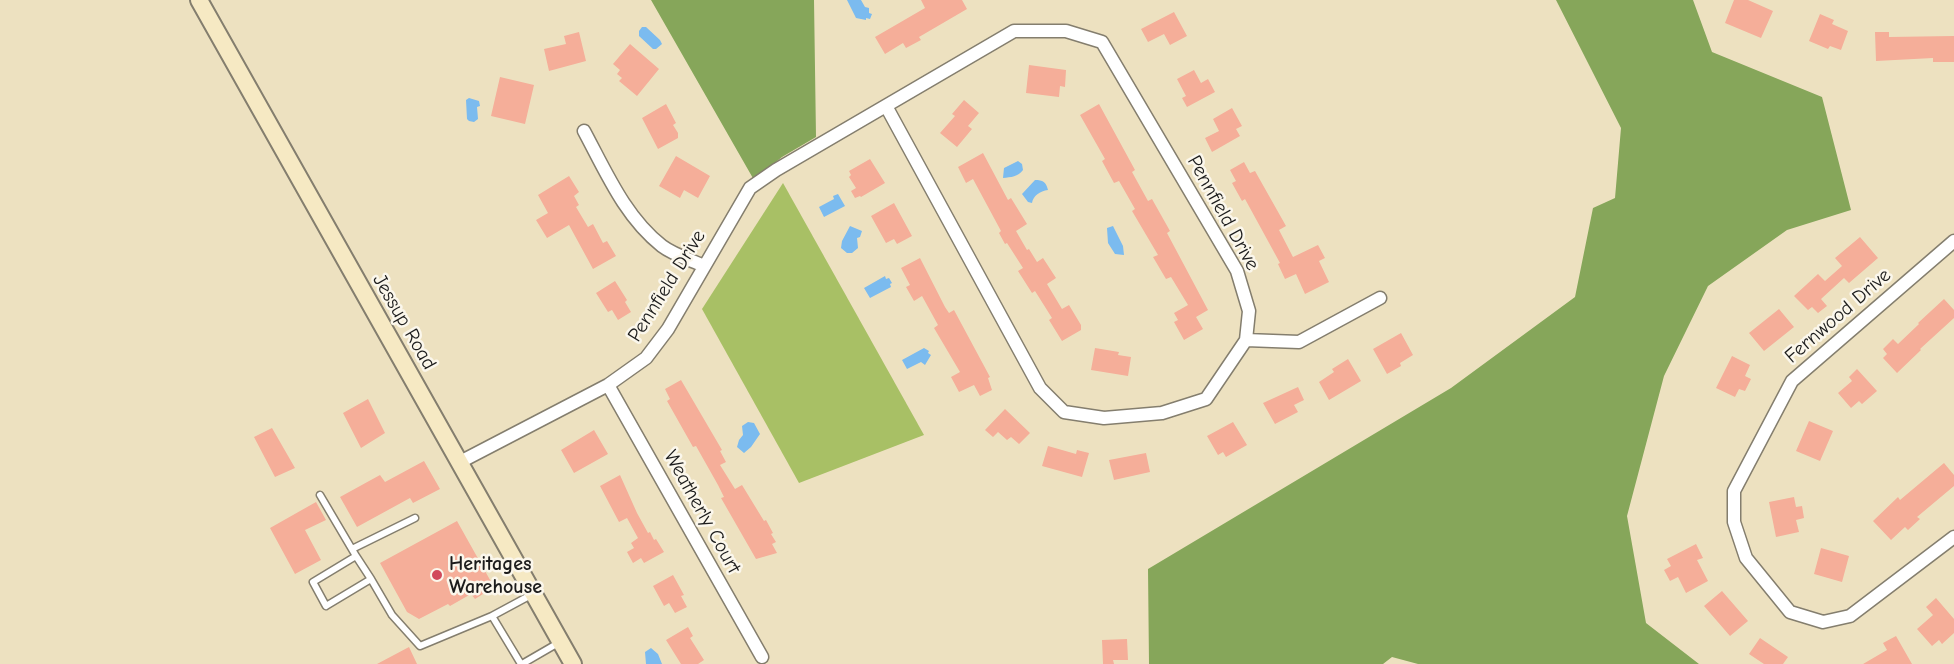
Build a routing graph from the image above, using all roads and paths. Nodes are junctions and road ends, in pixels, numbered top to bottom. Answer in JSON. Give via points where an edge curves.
{"nodes":[{"id":1,"x":199,"y":0,"type":"edge"},
{"id":2,"x":886,"y":106,"type":"junction"},
{"id":3,"x":584,"y":131,"type":"dead end"},
{"id":4,"x":1954,"y":241,"type":"edge"},
{"id":5,"x":705,"y":266,"type":"junction"},
{"id":6,"x":1380,"y":298,"type":"dead end"},
{"id":7,"x":1246,"y":340,"type":"junction"},
{"id":8,"x":608,"y":385,"type":"junction"},
{"id":9,"x":460,"y":462,"type":"junction"},
{"id":10,"x":320,"y":495,"type":"dead end"},
{"id":11,"x":415,"y":518,"type":"dead end"},
{"id":12,"x":1954,"y":537,"type":"edge"},
{"id":13,"x":352,"y":549,"type":"junction"},
{"id":14,"x":356,"y":556,"type":"junction"},
{"id":15,"x":371,"y":579,"type":"junction"},
{"id":16,"x":534,"y":594,"type":"junction"},
{"id":17,"x":492,"y":616,"type":"junction"},
{"id":18,"x":561,"y":642,"type":"junction"},
{"id":19,"x":762,"y":657,"type":"dead end"},
{"id":20,"x":521,"y":664,"type":"edge"},
{"id":21,"x":573,"y":664,"type":"edge"}],
"edges":[{"from":1,"to":9,"type":"street","name":"Jessup Road"},
{"from":2,"to":5,"type":"street","name":"Pennfield Drive","via":[[750,188]]},
{"from":2,"to":7,"type":"street","name":"Pennfield Drive","via":[[1040,388],[1064,411],[1104,418],[1162,413],[1206,399]]},
{"from":2,"to":7,"type":"street","name":"Pennfield Drive","via":[[1014,31],[1066,31],[1102,42],[1237,272],[1249,311]]},
{"from":3,"to":5,"type":"street","via":[[633,216],[662,246]]},
{"from":4,"to":12,"type":"street","name":"Fernwood Drive","via":[[1792,381],[1734,491],[1734,522],[1746,558],[1790,612],[1823,622],[1850,616]]},
{"from":5,"to":8,"type":"street","name":"Pennfield Drive","via":[[646,358]]},
{"from":6,"to":7,"type":"street","via":[[1299,342]]},
{"from":8,"to":9,"type":"street","name":"Pennfield Drive"},
{"from":8,"to":19,"type":"street","name":"Weatherly Court"},
{"from":9,"to":16,"type":"street","name":"Jessup Road"},
{"from":10,"to":13,"type":"lane"},
{"from":11,"to":13,"type":"lane"},
{"from":13,"to":14,"type":"lane"},
{"from":14,"to":15,"type":"lane"},
{"from":14,"to":15,"type":"lane","via":[[313,582],[327,606]]},
{"from":15,"to":17,"type":"lane","via":[[392,615],[420,646]]},
{"from":16,"to":17,"type":"lane"},
{"from":16,"to":18,"type":"street","name":"Jessup Road"},
{"from":17,"to":20,"type":"lane"},
{"from":18,"to":20,"type":"lane"},
{"from":18,"to":21,"type":"street","name":"Jessup Road"}]}
